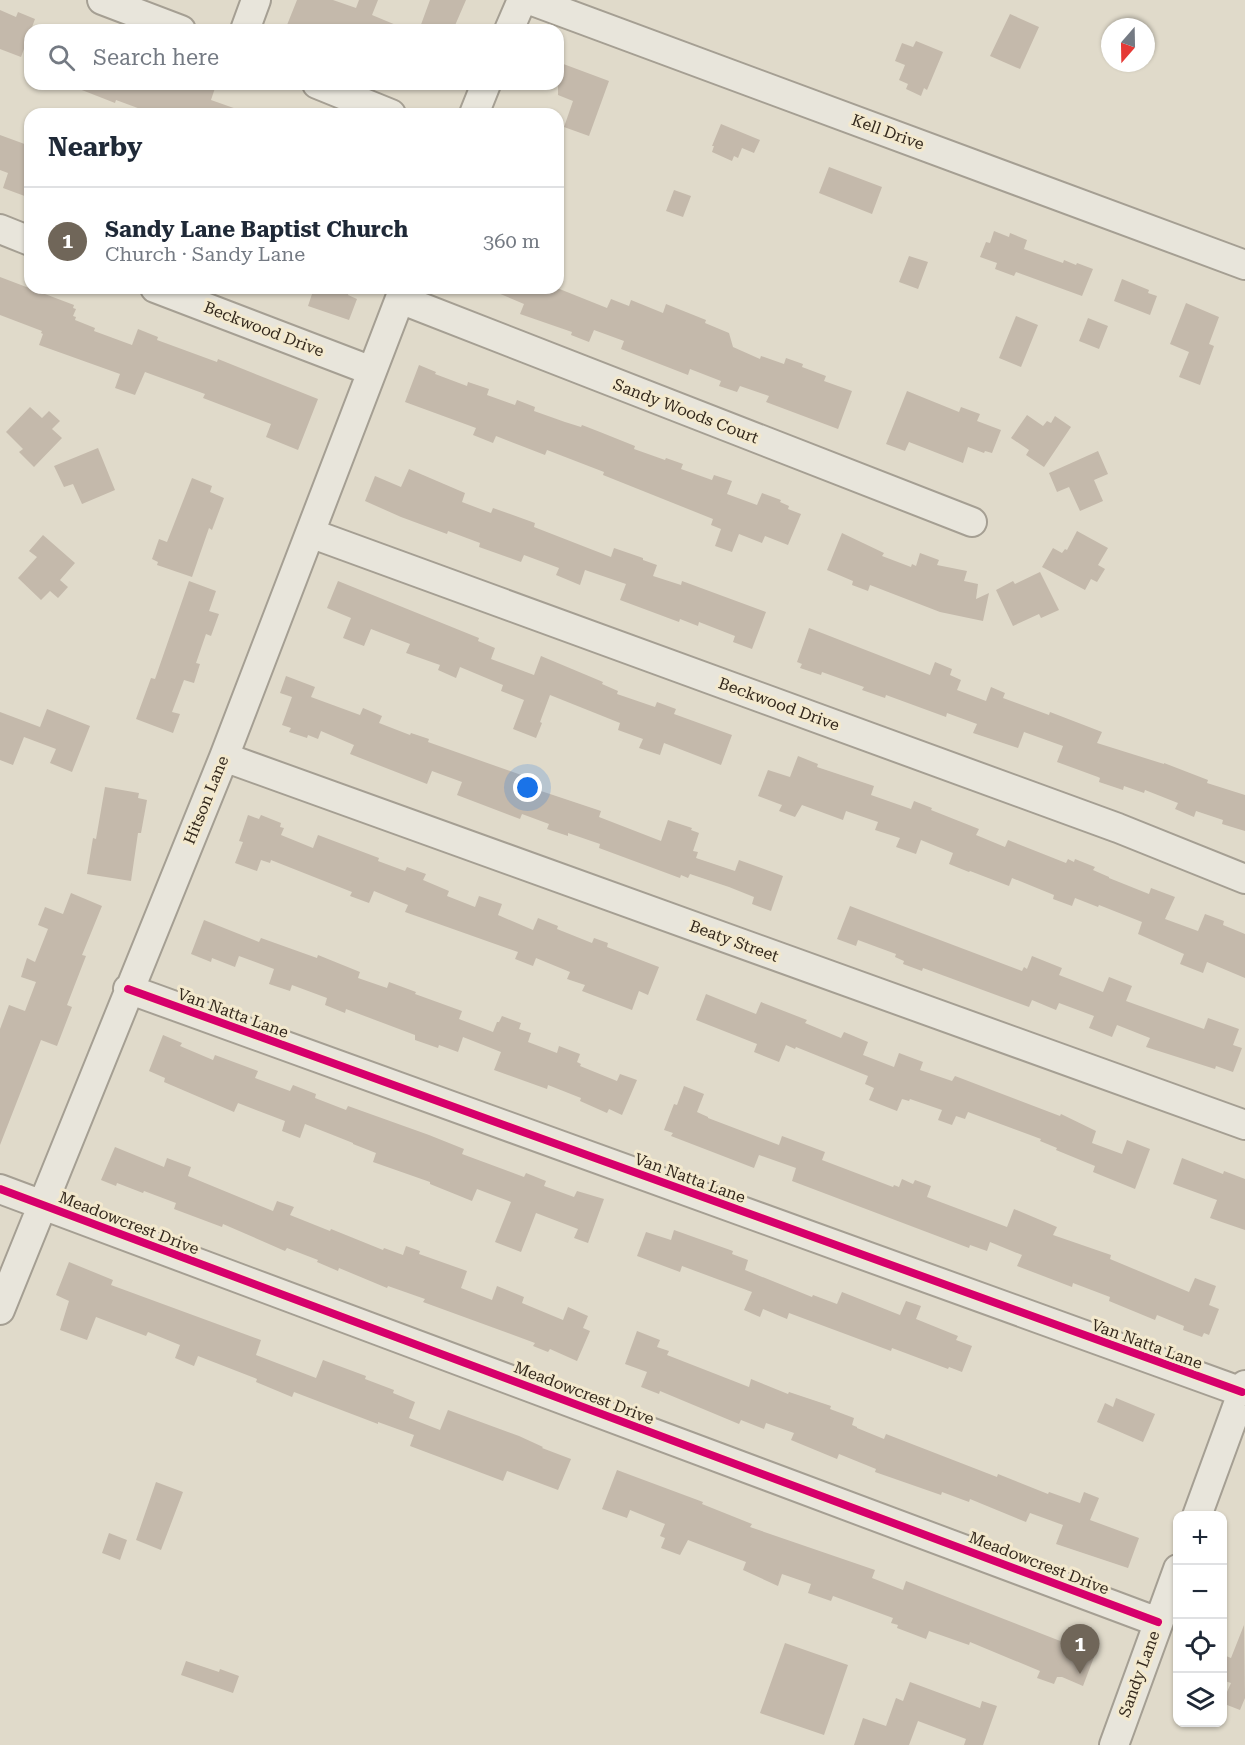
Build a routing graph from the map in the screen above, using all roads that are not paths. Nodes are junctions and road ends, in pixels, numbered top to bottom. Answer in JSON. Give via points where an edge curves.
{"nodes":[{"id":1,"x":102,"y":0,"type":"edge"},
{"id":2,"x":256,"y":0,"type":"edge"},
{"id":3,"x":522,"y":0,"type":"edge"},
{"id":4,"x":530,"y":0,"type":"edge"},
{"id":5,"x":165,"y":24,"type":"edge"},
{"id":6,"x":247,"y":24,"type":"edge"},
{"id":7,"x":512,"y":24,"type":"edge"},
{"id":8,"x":332,"y":90,"type":"edge"},
{"id":9,"x":484,"y":90,"type":"edge"},
{"id":10,"x":376,"y":108,"type":"edge"},
{"id":11,"x":476,"y":108,"type":"edge"},
{"id":12,"x":0,"y":229,"type":"edge"},
{"id":13,"x":24,"y":239,"type":"edge"},
{"id":14,"x":1245,"y":265,"type":"edge"},
{"id":15,"x":171,"y":294,"type":"edge"},
{"id":16,"x":402,"y":294,"type":"edge"},
{"id":17,"x":404,"y":294,"type":"edge"},
{"id":18,"x":372,"y":371,"type":"junction"},
{"id":19,"x":972,"y":522,"type":"dead end"},
{"id":20,"x":310,"y":533,"type":"junction"},
{"id":21,"x":224,"y":757,"type":"junction"},
{"id":22,"x":1245,"y":879,"type":"edge"},
{"id":23,"x":128,"y":989,"type":"junction"},
{"id":24,"x":1245,"y":1125,"type":"edge"},
{"id":25,"x":0,"y":1189,"type":"edge"},
{"id":26,"x":41,"y":1204,"type":"junction"},
{"id":27,"x":0,"y":1310,"type":"edge"},
{"id":28,"x":1244,"y":1389,"type":"edge"},
{"id":29,"x":1198,"y":1511,"type":"edge"},
{"id":30,"x":1173,"y":1582,"type":"edge"},
{"id":31,"x":1158,"y":1623,"type":"junction"},
{"id":32,"x":1114,"y":1745,"type":"edge"}],
"edges":[{"from":1,"to":5,"type":"street"},
{"from":2,"to":6,"type":"street"},
{"from":3,"to":7,"type":"street"},
{"from":4,"to":14,"type":"street","name":"Kell Drive"},
{"from":8,"to":10,"type":"street"},
{"from":9,"to":11,"type":"street"},
{"from":12,"to":13,"type":"street"},
{"from":15,"to":18,"type":"street","name":"Beckwood Drive"},
{"from":16,"to":18,"type":"street","name":"Hitson Lane"},
{"from":17,"to":19,"type":"street","name":"Sandy Woods Court"},
{"from":18,"to":20,"type":"street","name":"Hitson Lane"},
{"from":20,"to":21,"type":"street","name":"Hitson Lane"},
{"from":20,"to":22,"type":"street","name":"Beckwood Drive","via":[[1118,828]]},
{"from":21,"to":23,"type":"street","name":"Hitson Lane"},
{"from":21,"to":24,"type":"street","name":"Beaty Street"},
{"from":23,"to":26,"type":"street","name":"Hitson Lane"},
{"from":23,"to":28,"type":"street","name":"Van Natta Lane"},
{"from":25,"to":26,"type":"street","name":"Meadowcrest Drive"},
{"from":26,"to":27,"type":"street","name":"Hitson Lane"},
{"from":26,"to":31,"type":"street","name":"Meadowcrest Drive"},
{"from":28,"to":29,"type":"street"},
{"from":30,"to":31,"type":"street","name":"Sandy Lane"},
{"from":31,"to":32,"type":"street","name":"Sandy Lane"}]}
